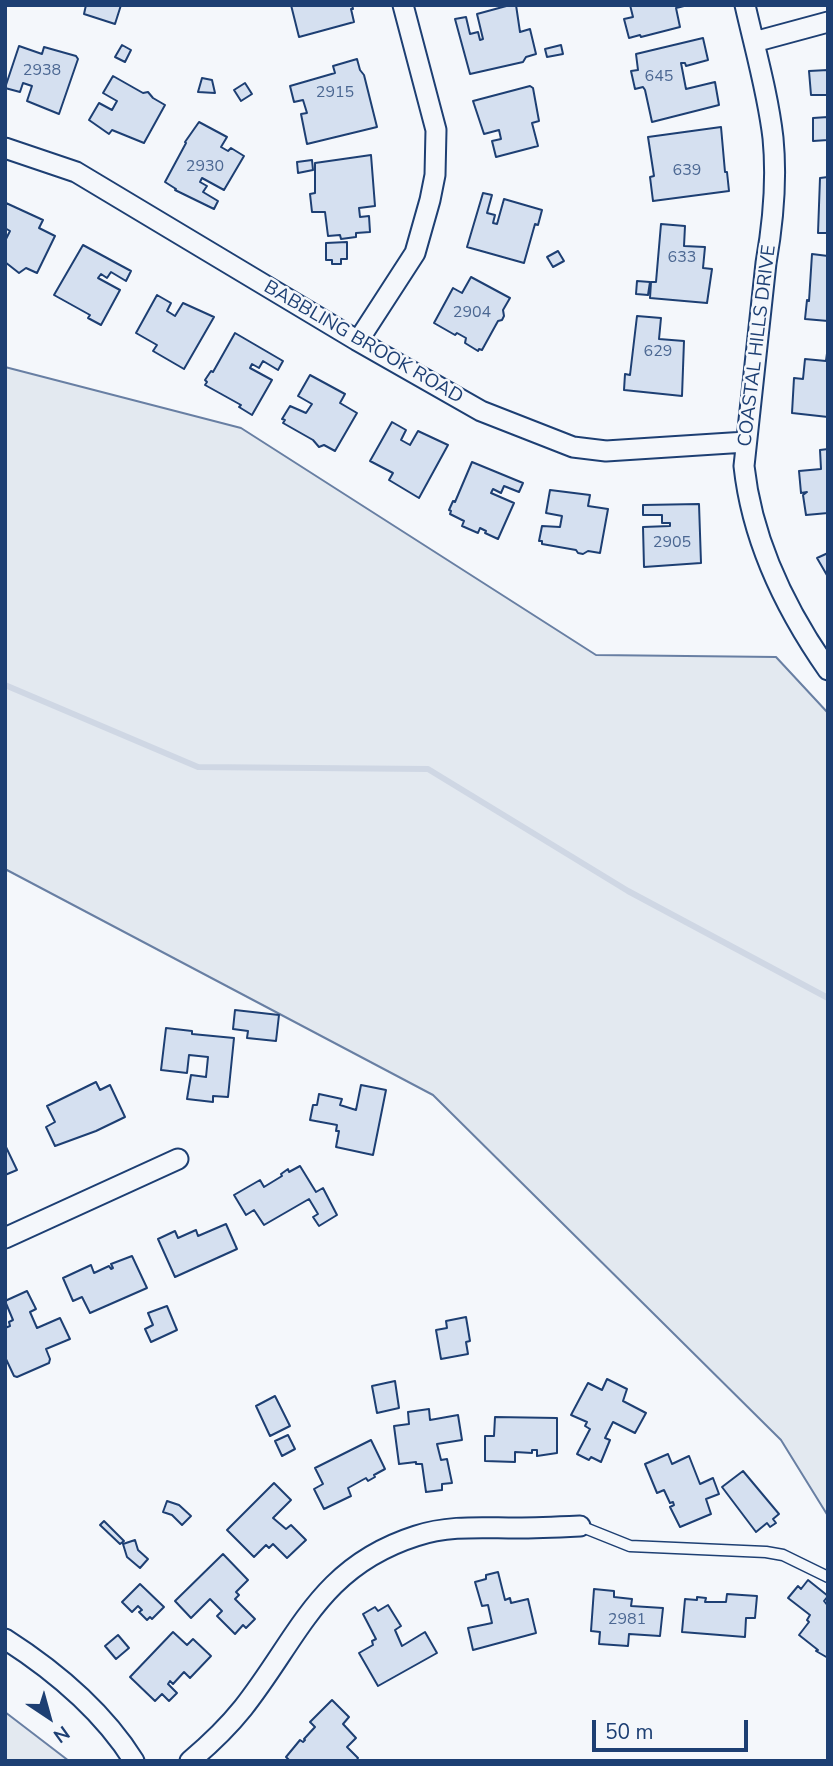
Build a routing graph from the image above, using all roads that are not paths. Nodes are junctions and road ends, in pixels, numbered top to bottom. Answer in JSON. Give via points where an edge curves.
{"nodes":[{"id":1,"x":402,"y":5,"type":"edge"},
{"id":2,"x":745,"y":5,"type":"edge"},
{"id":3,"x":828,"y":22,"type":"edge"},
{"id":4,"x":754,"y":42,"type":"junction"},
{"id":5,"x":5,"y":148,"type":"edge"},
{"id":6,"x":358,"y":341,"type":"junction"},
{"id":7,"x":746,"y":442,"type":"junction"},
{"id":8,"x":828,"y":670,"type":"edge"},
{"id":9,"x":178,"y":1159,"type":"dead end"},
{"id":10,"x":5,"y":1238,"type":"edge"},
{"id":11,"x":580,"y":1526,"type":"joint"},
{"id":12,"x":828,"y":1577,"type":"edge"},
{"id":13,"x":5,"y":1639,"type":"edge"},
{"id":14,"x":134,"y":1761,"type":"edge"},
{"id":15,"x":190,"y":1761,"type":"edge"}],
"edges":[{"from":1,"to":6,"type":"street","via":[[436,130],[435,175],[415,253]]},
{"from":2,"to":4,"type":"street","name":"COASTAL HILLS DRIVE"},
{"from":3,"to":4,"type":"street"},
{"from":4,"to":7,"type":"street","name":"COASTAL HILLS DRIVE","via":[[773,139],[773,174],[771,237]]},
{"from":5,"to":6,"type":"street","name":"BABBLING BROOK ROAD","via":[[76,172]]},
{"from":6,"to":7,"type":"street","name":"BABBLING BROOK ROAD","via":[[481,411],[573,447],[606,451]]},
{"from":7,"to":8,"type":"street","name":"COASTAL HILLS DRIVE","via":[[746,488],[766,556],[793,615]]},
{"from":9,"to":10,"type":"street"},
{"from":11,"to":12,"type":"lane","via":[[630,1546],[766,1552]]},
{"from":11,"to":15,"type":"street","via":[[449,1529],[416,1536],[364,1560],[310,1609],[244,1707]]},
{"from":13,"to":14,"type":"street","via":[[87,1702]]}]}
